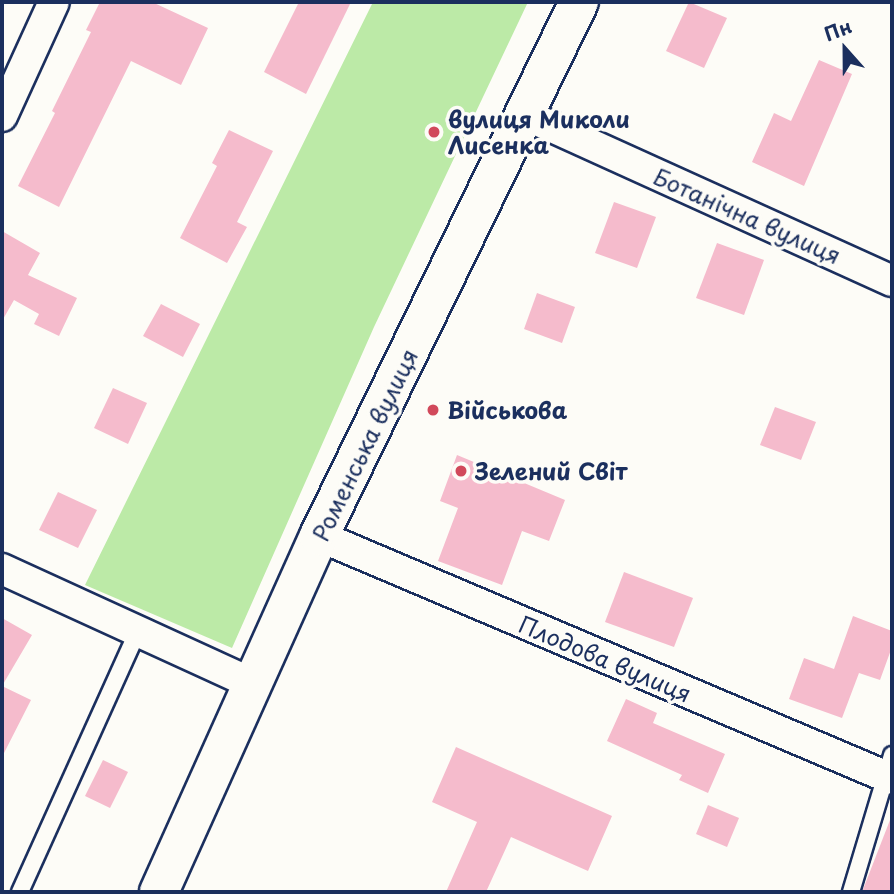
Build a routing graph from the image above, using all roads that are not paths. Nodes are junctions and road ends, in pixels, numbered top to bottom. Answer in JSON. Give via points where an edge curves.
{"nodes":[{"id":1,"x":54,"y":2,"type":"edge"},
{"id":2,"x":579,"y":2,"type":"edge"},
{"id":3,"x":2,"y":116,"type":"edge"},
{"id":4,"x":526,"y":116,"type":"junction"},
{"id":5,"x":892,"y":281,"type":"edge"},
{"id":6,"x":319,"y":536,"type":"junction"},
{"id":7,"x":2,"y":569,"type":"edge"},
{"id":8,"x":137,"y":633,"type":"junction"},
{"id":9,"x":253,"y":684,"type":"junction"},
{"id":10,"x":890,"y":770,"type":"edge"},
{"id":11,"x":20,"y":892,"type":"edge"},
{"id":12,"x":159,"y":892,"type":"edge"},
{"id":13,"x":851,"y":892,"type":"edge"}],
"edges":[{"from":1,"to":3,"type":"street"},
{"from":2,"to":4,"type":"main road","name":"Роменська вулиця"},
{"from":4,"to":5,"type":"street","name":"Ботанічна вулиця"},
{"from":4,"to":6,"type":"main road","name":"Роменська вулиця"},
{"from":6,"to":9,"type":"main road","name":"Роменська вулиця"},
{"from":6,"to":10,"type":"street","name":"Плодова вулиця"},
{"from":7,"to":8,"type":"street"},
{"from":8,"to":9,"type":"street"},
{"from":8,"to":11,"type":"lane"},
{"from":9,"to":12,"type":"main road","name":"Роменська вулиця"},
{"from":10,"to":13,"type":"lane"}]}
